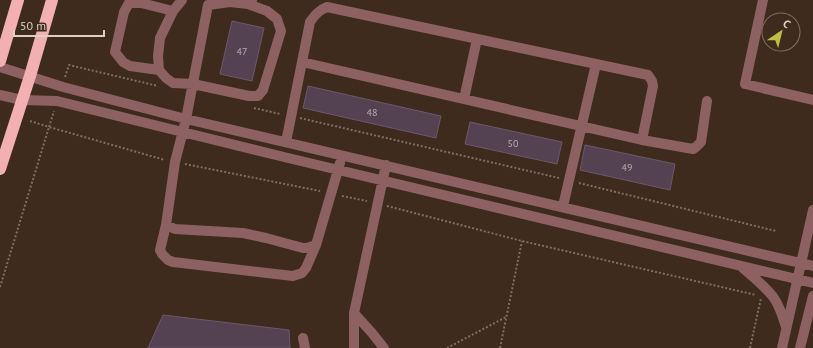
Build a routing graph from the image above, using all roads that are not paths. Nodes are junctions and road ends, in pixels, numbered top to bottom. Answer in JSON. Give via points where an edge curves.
{"nodes":[{"id":1,"x":18,"y":0,"type":"edge"},
{"id":2,"x":52,"y":0,"type":"edge"},
{"id":3,"x":182,"y":0,"type":"edge"},
{"id":4,"x":763,"y":0,"type":"edge"},
{"id":5,"x":205,"y":2,"type":"edge"},
{"id":6,"x":250,"y":2,"type":"edge"},
{"id":7,"x":173,"y":12,"type":"junction"},
{"id":8,"x":477,"y":39,"type":"junction"},
{"id":9,"x":0,"y":61,"type":"edge"},
{"id":10,"x":302,"y":62,"type":"junction"},
{"id":11,"x":596,"y":64,"type":"junction"},
{"id":12,"x":0,"y":68,"type":"edge"},
{"id":13,"x":159,"y":70,"type":"junction"},
{"id":14,"x":30,"y":76,"type":"junction"},
{"id":15,"x":193,"y":84,"type":"junction"},
{"id":16,"x":0,"y":95,"type":"edge"},
{"id":17,"x":464,"y":99,"type":"junction"},
{"id":18,"x":22,"y":100,"type":"junction"},
{"id":19,"x":813,"y":100,"type":"edge"},
{"id":20,"x":707,"y":101,"type":"dead end"},
{"id":21,"x":186,"y":119,"type":"junction"},
{"id":22,"x":582,"y":126,"type":"junction"},
{"id":23,"x":183,"y":132,"type":"junction"},
{"id":24,"x":642,"y":140,"type":"junction"},
{"id":25,"x":286,"y":142,"type":"junction"},
{"id":26,"x":341,"y":155,"type":"junction"},
{"id":27,"x":386,"y":165,"type":"junction"},
{"id":28,"x":0,"y":169,"type":"edge"},
{"id":29,"x":338,"y":170,"type":"junction"},
{"id":30,"x":382,"y":181,"type":"junction"},
{"id":31,"x":563,"y":206,"type":"junction"},
{"id":32,"x":813,"y":210,"type":"edge"},
{"id":33,"x":166,"y":225,"type":"junction"},
{"id":34,"x":316,"y":245,"type":"junction"},
{"id":35,"x":801,"y":263,"type":"junction"},
{"id":36,"x":741,"y":266,"type":"junction"},
{"id":37,"x":813,"y":266,"type":"edge"},
{"id":38,"x":798,"y":280,"type":"junction"},
{"id":39,"x":813,"y":283,"type":"edge"},
{"id":40,"x":813,"y":296,"type":"edge"},
{"id":41,"x":354,"y":313,"type":"junction"},
{"id":42,"x":786,"y":328,"type":"junction"},
{"id":43,"x":354,"y":348,"type":"edge"},
{"id":44,"x":384,"y":348,"type":"edge"},
{"id":45,"x":782,"y":348,"type":"edge"},
{"id":46,"x":800,"y":348,"type":"edge"}],
"edges":[{"from":1,"to":9,"type":"highway"},
{"from":2,"to":14,"type":"highway"},
{"from":3,"to":7,"type":"street"},
{"from":4,"to":19,"type":"street","via":[[745,84]]},
{"from":5,"to":6,"type":"street"},
{"from":5,"to":15,"type":"street"},
{"from":6,"to":15,"type":"street","via":[[277,19],[281,31],[263,90],[258,96],[248,96]]},
{"from":7,"to":13,"type":"street","via":[[160,38]]},
{"from":7,"to":13,"type":"street","via":[[129,3],[124,12],[115,52],[130,66]]},
{"from":8,"to":10,"type":"street","via":[[328,6],[317,12],[310,22]]},
{"from":8,"to":11,"type":"street"},
{"from":8,"to":17,"type":"street"},
{"from":10,"to":17,"type":"street"},
{"from":10,"to":25,"type":"street"},
{"from":11,"to":22,"type":"street"},
{"from":11,"to":24,"type":"street","via":[[648,75],[652,81],[653,91]]},
{"from":12,"to":14,"type":"street"},
{"from":13,"to":15,"type":"street","via":[[173,83]]},
{"from":14,"to":18,"type":"highway"},
{"from":14,"to":21,"type":"street","via":[[62,87]]},
{"from":15,"to":21,"type":"street"},
{"from":16,"to":18,"type":"street"},
{"from":17,"to":22,"type":"street"},
{"from":18,"to":23,"type":"street","via":[[57,101]]},
{"from":18,"to":28,"type":"highway"},
{"from":20,"to":24,"type":"street","via":[[701,142],[693,149]]},
{"from":21,"to":23,"type":"street"},
{"from":21,"to":25,"type":"street"},
{"from":22,"to":24,"type":"street"},
{"from":22,"to":31,"type":"street"},
{"from":23,"to":29,"type":"street"},
{"from":23,"to":33,"type":"street","via":[[175,162]]},
{"from":25,"to":26,"type":"street"},
{"from":26,"to":27,"type":"street"},
{"from":26,"to":29,"type":"street"},
{"from":27,"to":30,"type":"street"},
{"from":27,"to":31,"type":"street"},
{"from":29,"to":30,"type":"street"},
{"from":29,"to":34,"type":"street"},
{"from":30,"to":36,"type":"street"},
{"from":30,"to":41,"type":"street"},
{"from":31,"to":35,"type":"street"},
{"from":32,"to":35,"type":"street"},
{"from":33,"to":34,"type":"street","via":[[175,229],[243,233],[302,248]]},
{"from":33,"to":34,"type":"street","via":[[160,250],[173,262],[293,276],[306,268]]},
{"from":35,"to":37,"type":"street"},
{"from":35,"to":38,"type":"street"},
{"from":36,"to":38,"type":"street"},
{"from":36,"to":42,"type":"street","via":[[762,284],[774,299]]},
{"from":38,"to":39,"type":"street"},
{"from":38,"to":42,"type":"street"},
{"from":40,"to":46,"type":"street"},
{"from":41,"to":43,"type":"street"},
{"from":41,"to":44,"type":"street"},
{"from":42,"to":45,"type":"street"}]}
